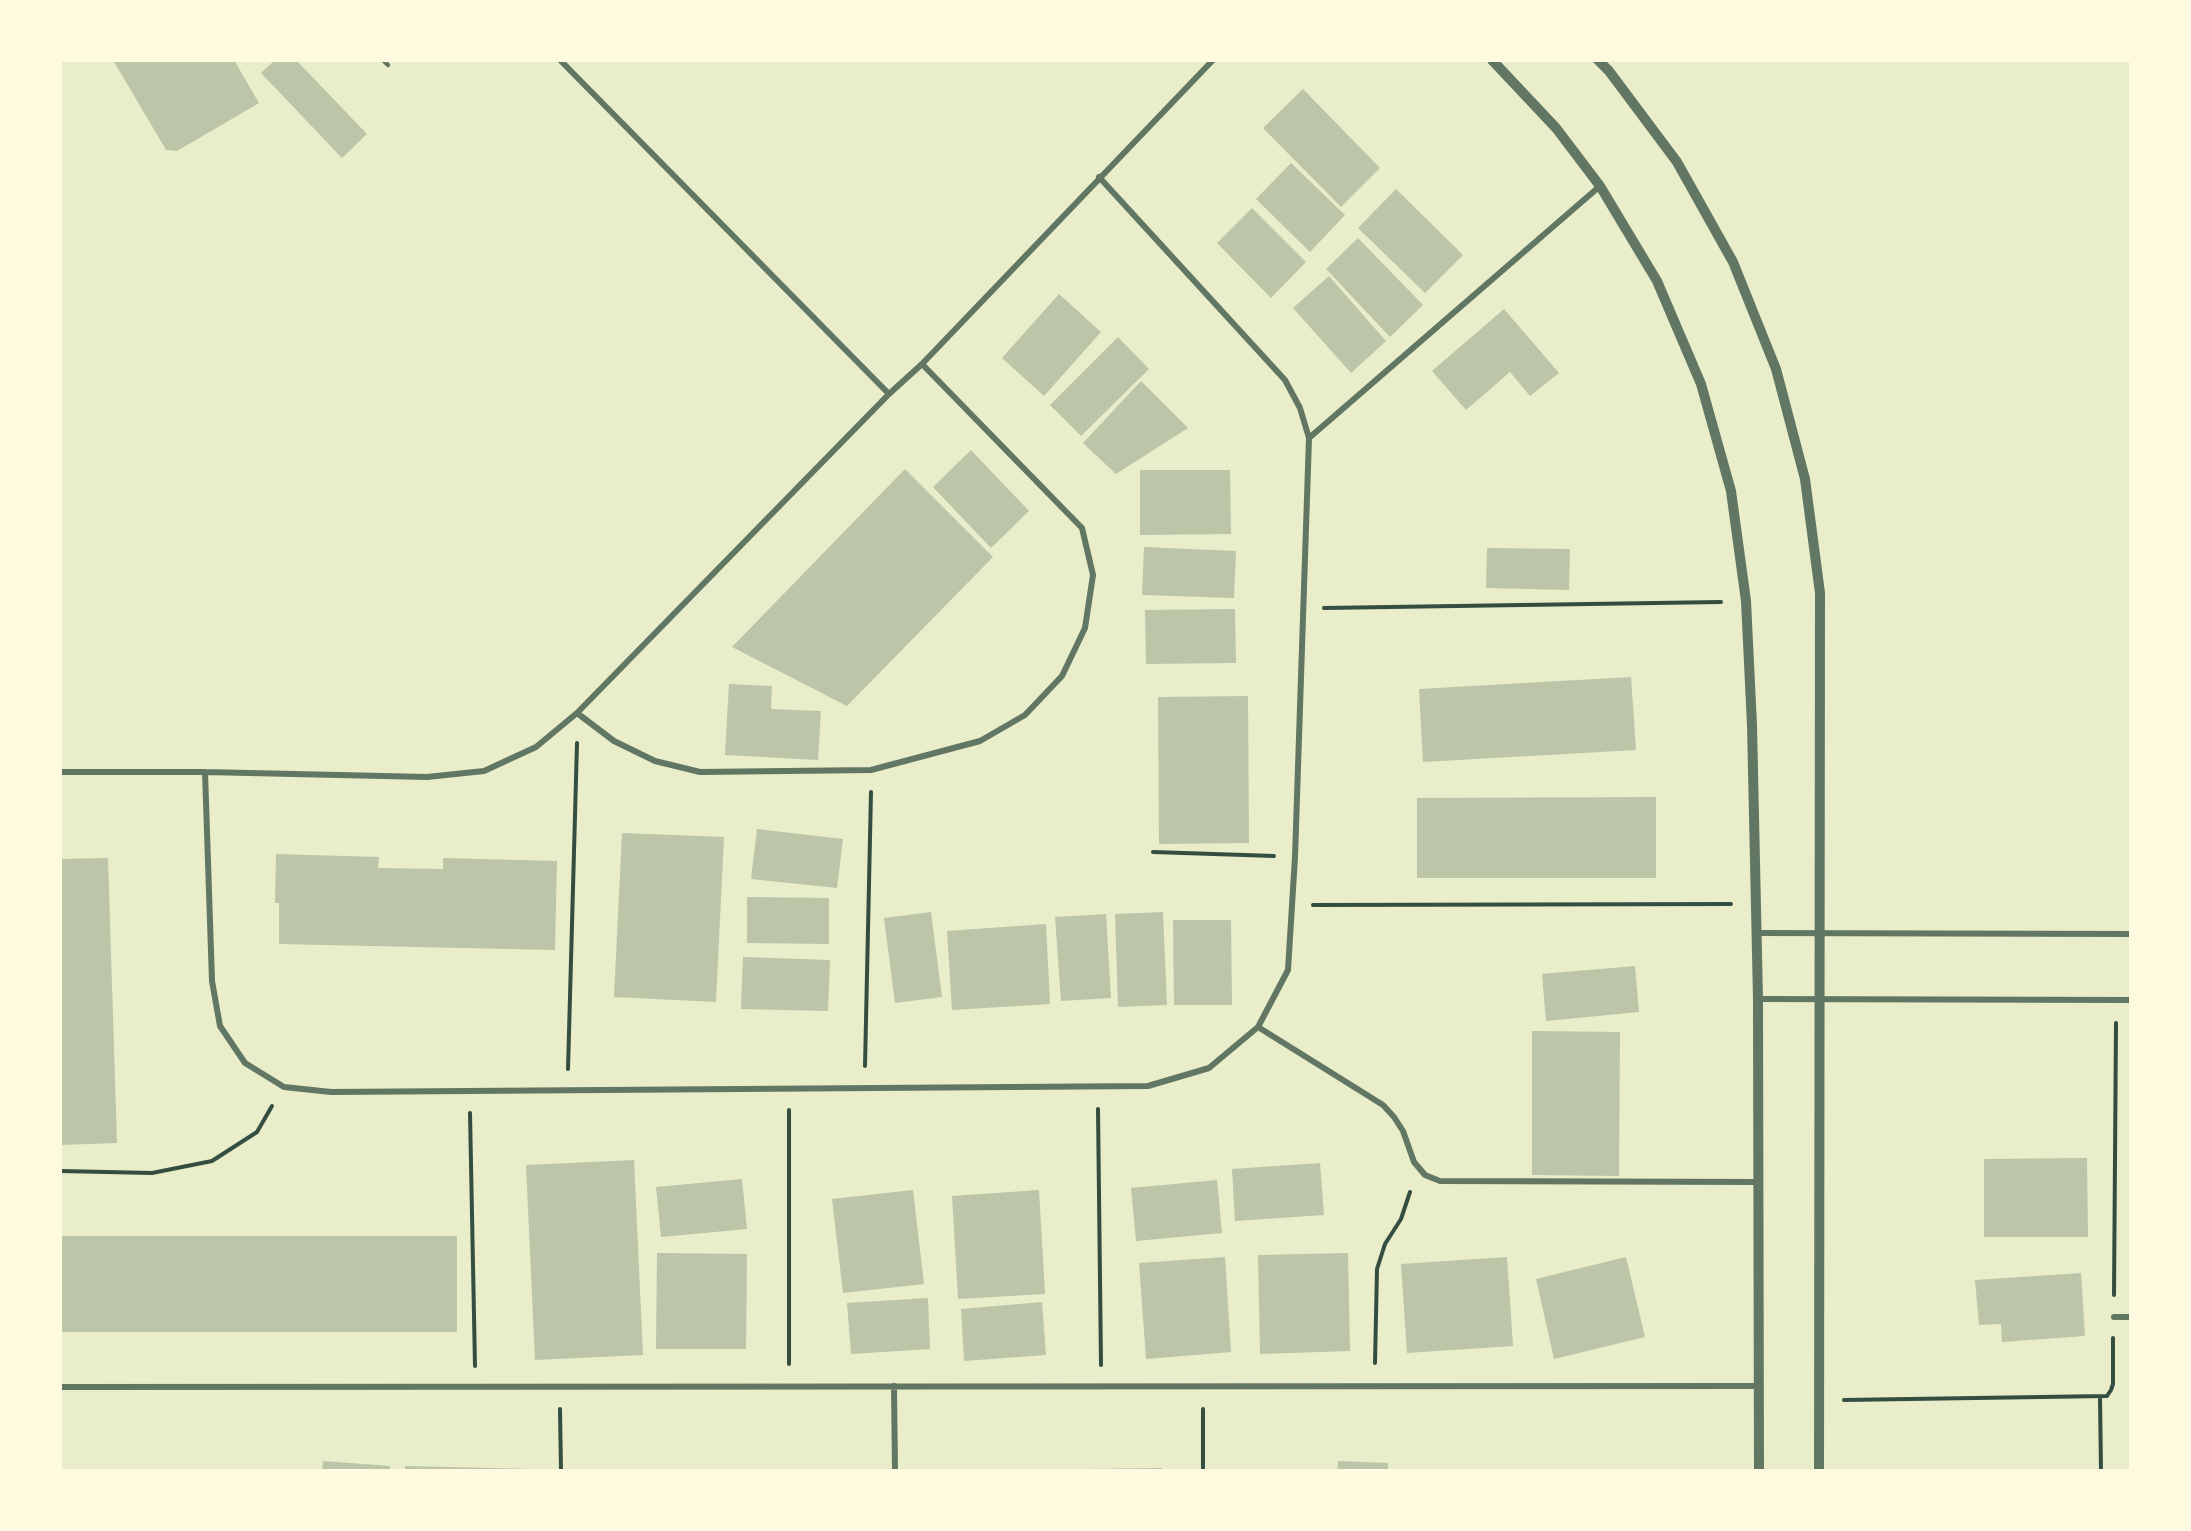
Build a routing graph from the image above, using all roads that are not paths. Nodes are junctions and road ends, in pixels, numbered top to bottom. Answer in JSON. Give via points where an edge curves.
{"nodes":[{"id":1,"x":383,"y":60,"type":"edge"},
{"id":2,"x":560,"y":60,"type":"edge"},
{"id":3,"x":1213,"y":60,"type":"edge"},
{"id":4,"x":1492,"y":60,"type":"edge"},
{"id":5,"x":1598,"y":60,"type":"edge"},
{"id":6,"x":388,"y":65,"type":"dead end"},
{"id":7,"x":1099,"y":177,"type":"junction"},
{"id":8,"x":1600,"y":186,"type":"junction"},
{"id":9,"x":922,"y":364,"type":"junction"},
{"id":10,"x":889,"y":394,"type":"junction"},
{"id":11,"x":1309,"y":438,"type":"junction"},
{"id":12,"x":577,"y":713,"type":"junction"},
{"id":13,"x":60,"y":772,"type":"edge"},
{"id":14,"x":205,"y":772,"type":"junction"},
{"id":15,"x":1756,"y":933,"type":"junction"},
{"id":16,"x":1820,"y":933,"type":"junction"},
{"id":17,"x":2131,"y":934,"type":"edge"},
{"id":18,"x":1758,"y":999,"type":"junction"},
{"id":19,"x":1820,"y":1000,"type":"junction"},
{"id":20,"x":2131,"y":1000,"type":"edge"},
{"id":21,"x":1258,"y":1027,"type":"junction"},
{"id":22,"x":1758,"y":1182,"type":"junction"},
{"id":23,"x":2114,"y":1317,"type":"road end"},
{"id":24,"x":2131,"y":1317,"type":"edge"},
{"id":25,"x":60,"y":1386,"type":"edge"},
{"id":26,"x":894,"y":1386,"type":"junction"},
{"id":27,"x":1759,"y":1386,"type":"junction"},
{"id":28,"x":895,"y":1471,"type":"edge"},
{"id":29,"x":1759,"y":1471,"type":"edge"},
{"id":30,"x":1819,"y":1471,"type":"edge"}],
"edges":[{"from":1,"to":6,"type":"lane"},
{"from":2,"to":10,"type":"street"},
{"from":3,"to":7,"type":"street"},
{"from":4,"to":8,"type":"street","via":[[1556,128]]},
{"from":5,"to":16,"type":"street","via":[[1677,162],[1733,262],[1776,369],[1805,479],[1820,593]]},
{"from":7,"to":9,"type":"street"},
{"from":7,"to":11,"type":"street","via":[[1285,380],[1300,408]]},
{"from":8,"to":11,"type":"street"},
{"from":8,"to":15,"type":"street","via":[[1657,281],[1701,384],[1731,490],[1746,601]]},
{"from":9,"to":10,"type":"street"},
{"from":9,"to":12,"type":"street","via":[[1082,528],[1093,575],[1085,628],[1062,676],[1025,715],[980,741],[871,770],[700,772],[656,761],[614,741]]},
{"from":10,"to":12,"type":"street"},
{"from":11,"to":21,"type":"street","via":[[1288,970]]},
{"from":12,"to":14,"type":"street","via":[[536,747],[484,771],[427,777]]},
{"from":13,"to":14,"type":"street"},
{"from":14,"to":21,"type":"street","via":[[212,981],[220,1026],[245,1063],[284,1087],[331,1092],[1148,1086],[1209,1068]]},
{"from":15,"to":16,"type":"street"},
{"from":15,"to":18,"type":"street"},
{"from":16,"to":17,"type":"street"},
{"from":16,"to":19,"type":"street"},
{"from":18,"to":19,"type":"street"},
{"from":18,"to":22,"type":"street"},
{"from":19,"to":20,"type":"street"},
{"from":19,"to":30,"type":"street"},
{"from":21,"to":22,"type":"street","via":[[1383,1105],[1403,1131],[1414,1162],[1425,1174],[1440,1181]]},
{"from":22,"to":27,"type":"street"},
{"from":23,"to":24,"type":"street"},
{"from":25,"to":26,"type":"street"},
{"from":26,"to":27,"type":"street"},
{"from":26,"to":28,"type":"street"},
{"from":27,"to":29,"type":"street"}]}
